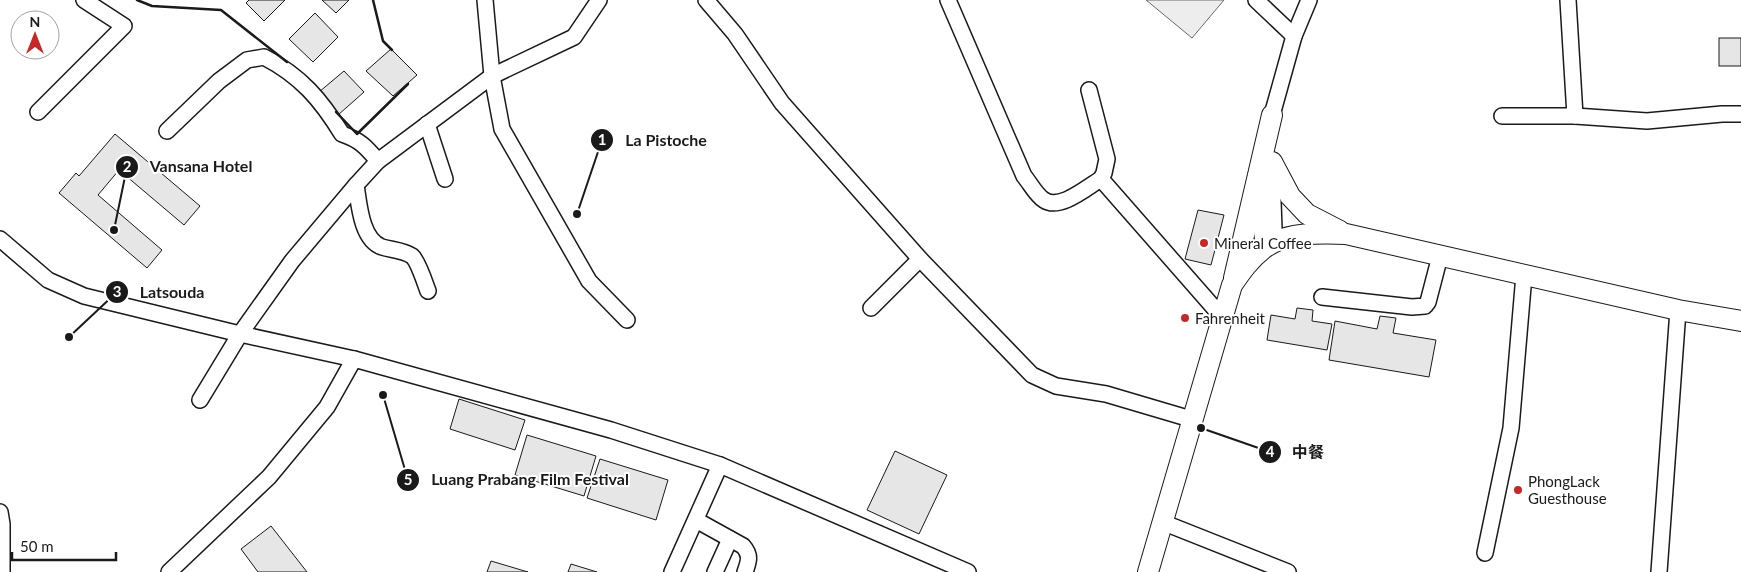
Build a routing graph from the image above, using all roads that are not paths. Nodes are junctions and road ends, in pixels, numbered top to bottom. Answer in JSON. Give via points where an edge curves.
{"nodes":[{"id":1,"x":84,"y":0,"type":"edge"},
{"id":2,"x":485,"y":0,"type":"edge"},
{"id":3,"x":599,"y":0,"type":"edge"},
{"id":4,"x":706,"y":0,"type":"edge"},
{"id":5,"x":948,"y":0,"type":"edge"},
{"id":6,"x":1256,"y":0,"type":"edge"},
{"id":7,"x":1309,"y":0,"type":"edge"},
{"id":8,"x":1568,"y":0,"type":"edge"},
{"id":9,"x":1294,"y":36,"type":"junction"},
{"id":10,"x":492,"y":76,"type":"junction"},
{"id":11,"x":1089,"y":90,"type":"dead end"},
{"id":12,"x":38,"y":112,"type":"dead end"},
{"id":13,"x":1272,"y":114,"type":"junction"},
{"id":14,"x":1741,"y":114,"type":"edge"},
{"id":15,"x":1502,"y":116,"type":"dead end"},
{"id":16,"x":1574,"y":116,"type":"junction"},
{"id":17,"x":427,"y":124,"type":"junction"},
{"id":18,"x":167,"y":131,"type":"dead end"},
{"id":19,"x":378,"y":161,"type":"junction"},
{"id":20,"x":1272,"y":162,"type":"junction"},
{"id":21,"x":445,"y":179,"type":"dead end"},
{"id":22,"x":1100,"y":179,"type":"junction"},
{"id":23,"x":356,"y":185,"type":"junction"},
{"id":24,"x":1346,"y":234,"type":"junction"},
{"id":25,"x":0,"y":238,"type":"edge"},
{"id":26,"x":1270,"y":245,"type":"junction"},
{"id":27,"x":1440,"y":256,"type":"junction"},
{"id":28,"x":920,"y":259,"type":"junction"},
{"id":29,"x":1524,"y":275,"type":"junction"},
{"id":30,"x":1232,"y":285,"type":"junction"},
{"id":31,"x":428,"y":292,"type":"dead end"},
{"id":32,"x":1322,"y":296,"type":"dead end"},
{"id":33,"x":870,"y":308,"type":"dead end"},
{"id":34,"x":1678,"y":310,"type":"junction"},
{"id":35,"x":1222,"y":317,"type":"junction"},
{"id":36,"x":628,"y":320,"type":"dead end"},
{"id":37,"x":1741,"y":320,"type":"edge"},
{"id":38,"x":240,"y":334,"type":"junction"},
{"id":39,"x":354,"y":359,"type":"junction"},
{"id":40,"x":200,"y":400,"type":"dead end"},
{"id":41,"x":1194,"y":420,"type":"junction"},
{"id":42,"x":720,"y":465,"type":"junction"},
{"id":43,"x":0,"y":512,"type":"edge"},
{"id":44,"x":696,"y":520,"type":"junction"},
{"id":45,"x":1162,"y":522,"type":"junction"},
{"id":46,"x":730,"y":538,"type":"junction"},
{"id":47,"x":1485,"y":553,"type":"dead end"},
{"id":48,"x":2,"y":572,"type":"edge"},
{"id":49,"x":169,"y":572,"type":"edge"},
{"id":50,"x":672,"y":572,"type":"edge"},
{"id":51,"x":715,"y":572,"type":"edge"},
{"id":52,"x":745,"y":572,"type":"edge"},
{"id":53,"x":968,"y":572,"type":"edge"},
{"id":54,"x":1148,"y":572,"type":"edge"},
{"id":55,"x":1288,"y":572,"type":"edge"},
{"id":56,"x":1659,"y":572,"type":"edge"}],
"edges":[{"from":1,"to":12,"type":"street","via":[[124,26]]},
{"from":2,"to":10,"type":"street"},
{"from":3,"to":10,"type":"street","via":[[574,37]]},
{"from":4,"to":28,"type":"street","via":[[735,34],[782,103]]},
{"from":5,"to":22,"type":"street","via":[[1024,176],[1044,200],[1052,204],[1062,203]]},
{"from":6,"to":9,"type":"street"},
{"from":7,"to":9,"type":"street"},
{"from":8,"to":16,"type":"street"},
{"from":9,"to":13,"type":"street"},
{"from":10,"to":17,"type":"street"},
{"from":10,"to":36,"type":"street","via":[[502,129],[589,281]]},
{"from":11,"to":22,"type":"street","via":[[1107,158]]},
{"from":13,"to":20,"type":"street"},
{"from":13,"to":26,"type":"street","via":[[1261,204],[1261,230]]},
{"from":13,"to":30,"type":"main road"},
{"from":14,"to":16,"type":"street","via":[[1647,121]]},
{"from":15,"to":16,"type":"street"},
{"from":17,"to":19,"type":"street"},
{"from":17,"to":21,"type":"street"},
{"from":18,"to":19,"type":"street","via":[[219,81],[247,60],[264,56],[303,82],[342,134],[364,144]]},
{"from":19,"to":23,"type":"street"},
{"from":20,"to":24,"type":"main road","via":[[1290,196],[1306,214]]},
{"from":20,"to":26,"type":"street","via":[[1274,229]]},
{"from":22,"to":35,"type":"street"},
{"from":23,"to":31,"type":"street","via":[[362,221],[371,238],[380,246],[414,257]]},
{"from":23,"to":38,"type":"street","via":[[292,261]]},
{"from":24,"to":26,"type":"main road","via":[[1314,233]]},
{"from":24,"to":27,"type":"main road"},
{"from":25,"to":38,"type":"street","via":[[48,280],[84,296]]},
{"from":26,"to":30,"type":"main road","via":[[1246,266]]},
{"from":27,"to":29,"type":"main road"},
{"from":27,"to":32,"type":"street","via":[[1425,306]]},
{"from":28,"to":33,"type":"street"},
{"from":28,"to":41,"type":"street","via":[[1032,375],[1056,386],[1106,394]]},
{"from":29,"to":34,"type":"main road"},
{"from":29,"to":47,"type":"street","via":[[1512,428]]},
{"from":30,"to":35,"type":"main road"},
{"from":34,"to":37,"type":"main road"},
{"from":34,"to":56,"type":"street"},
{"from":35,"to":41,"type":"main road"},
{"from":38,"to":39,"type":"street"},
{"from":38,"to":40,"type":"street"},
{"from":39,"to":42,"type":"street","via":[[611,430]]},
{"from":39,"to":49,"type":"street","via":[[327,406],[269,477]]},
{"from":41,"to":45,"type":"main road"},
{"from":42,"to":44,"type":"street"},
{"from":42,"to":53,"type":"street"},
{"from":43,"to":48,"type":"street"},
{"from":44,"to":46,"type":"street"},
{"from":44,"to":50,"type":"street"},
{"from":45,"to":54,"type":"main road"},
{"from":45,"to":55,"type":"street"},
{"from":46,"to":51,"type":"street"},
{"from":46,"to":52,"type":"street","via":[[747,551],[750,559]]}]}
